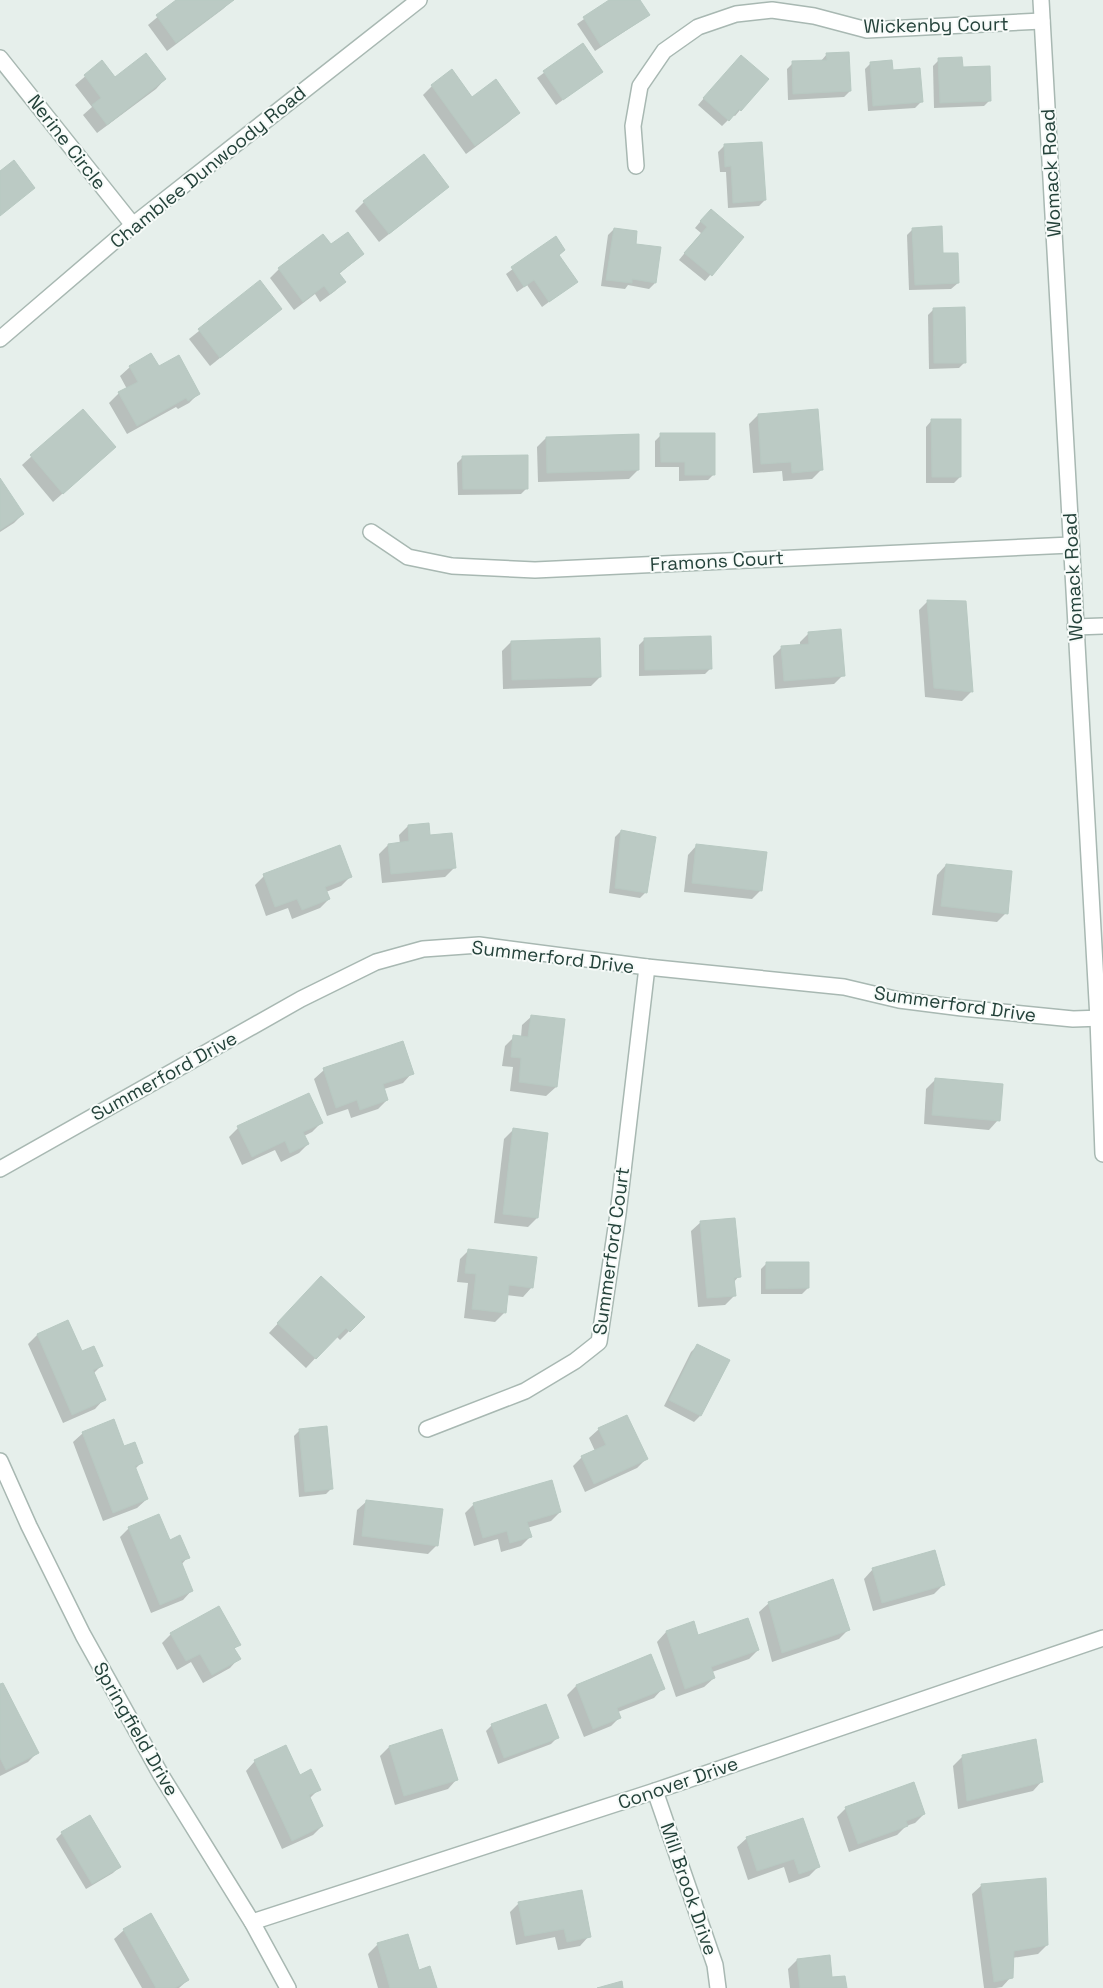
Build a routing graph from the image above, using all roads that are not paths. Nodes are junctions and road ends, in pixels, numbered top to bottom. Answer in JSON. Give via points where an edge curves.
{"nodes":[{"id":1,"x":419,"y":0,"type":"edge"},
{"id":2,"x":1041,"y":0,"type":"edge"},
{"id":3,"x":1042,"y":21,"type":"junction"},
{"id":4,"x":0,"y":58,"type":"edge"},
{"id":5,"x":636,"y":166,"type":"dead end"},
{"id":6,"x":133,"y":225,"type":"junction"},
{"id":7,"x":0,"y":339,"type":"edge"},
{"id":8,"x":371,"y":532,"type":"dead end"},
{"id":9,"x":1071,"y":545,"type":"junction"},
{"id":10,"x":1103,"y":626,"type":"edge"},
{"id":11,"x":1075,"y":627,"type":"junction"},
{"id":12,"x":647,"y":967,"type":"junction"},
{"id":13,"x":1100,"y":1018,"type":"edge"},
{"id":14,"x":1103,"y":1154,"type":"edge"},
{"id":15,"x":0,"y":1169,"type":"edge"},
{"id":16,"x":428,"y":1429,"type":"dead end"},
{"id":17,"x":0,"y":1460,"type":"edge"},
{"id":18,"x":1103,"y":1638,"type":"edge"},
{"id":19,"x":655,"y":1791,"type":"junction"},
{"id":20,"x":252,"y":1922,"type":"junction"},
{"id":21,"x":288,"y":1988,"type":"edge"},
{"id":22,"x":718,"y":1988,"type":"edge"}],
"edges":[{"from":1,"to":6,"type":"street","name":"Chamblee Dunwoody Road"},
{"from":2,"to":3,"type":"street","name":"Womack Road"},
{"from":3,"to":5,"type":"street","name":"Wickenby Court","via":[[868,30],[814,16],[772,10],[736,14],[706,24],[664,52],[640,86],[633,126]]},
{"from":3,"to":9,"type":"street","name":"Womack Road"},
{"from":4,"to":6,"type":"street","name":"Nerine Circle"},
{"from":6,"to":7,"type":"street","name":"Chamblee Dunwoody Road"},
{"from":8,"to":9,"type":"street","name":"Framons Court","via":[[408,557],[452,566],[535,570]]},
{"from":9,"to":11,"type":"street","name":"Womack Road"},
{"from":10,"to":11,"type":"street"},
{"from":11,"to":13,"type":"street","name":"Womack Road"},
{"from":12,"to":13,"type":"street","name":"Summerford Drive","via":[[844,987],[899,1000],[962,1008],[1073,1019]]},
{"from":12,"to":15,"type":"street","name":"Summerford Drive","via":[[479,945],[423,949],[376,962],[292,1004]]},
{"from":12,"to":16,"type":"street","name":"Summerford Court","via":[[618,1214],[599,1342],[575,1361],[525,1391]]},
{"from":13,"to":14,"type":"street","name":"Womack Road"},
{"from":17,"to":20,"type":"street","name":"Springfield Drive","via":[[83,1635],[161,1775]]},
{"from":18,"to":19,"type":"street","name":"Conover Drive"},
{"from":19,"to":20,"type":"street","name":"Conover Drive"},
{"from":19,"to":22,"type":"street","name":"Mill Brook Drive","via":[[715,1966]]},
{"from":20,"to":21,"type":"street","name":"Springfield Drive"}]}
